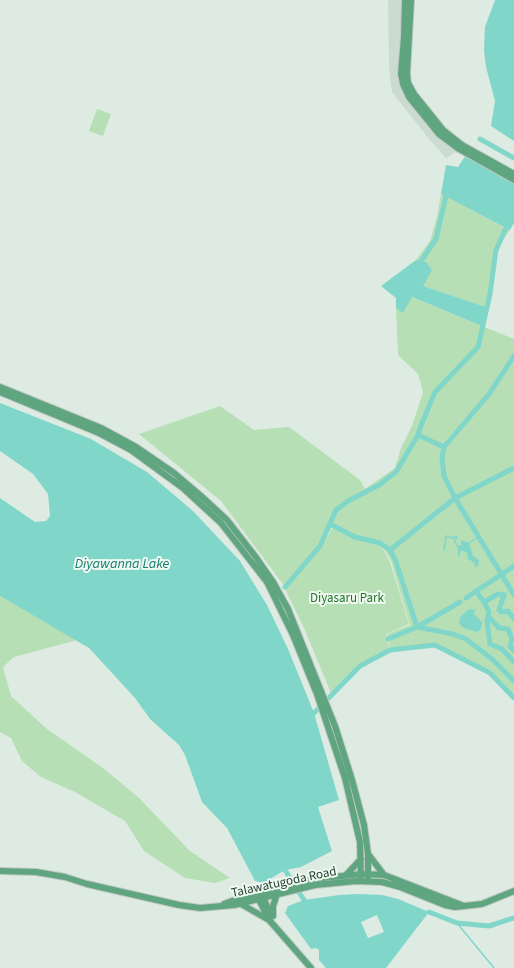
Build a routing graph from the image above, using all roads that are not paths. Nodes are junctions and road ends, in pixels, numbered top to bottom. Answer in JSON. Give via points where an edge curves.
{"nodes":[{"id":1,"x":405,"y":0,"type":"edge"},
{"id":2,"x":411,"y":0,"type":"edge"},
{"id":3,"x":514,"y":174,"type":"edge"},
{"id":4,"x":514,"y":180,"type":"edge"},
{"id":5,"x":0,"y":387,"type":"edge"},
{"id":6,"x":0,"y":392,"type":"edge"},
{"id":7,"x":319,"y":694,"type":"junction"},
{"id":8,"x":325,"y":710,"type":"junction"},
{"id":9,"x":368,"y":854,"type":"junction"},
{"id":10,"x":362,"y":858,"type":"junction"},
{"id":11,"x":0,"y":871,"type":"edge"},
{"id":12,"x":346,"y":875,"type":"junction"},
{"id":13,"x":384,"y":875,"type":"junction"},
{"id":14,"x":362,"y":877,"type":"junction"},
{"id":15,"x":368,"y":878,"type":"junction"},
{"id":16,"x":314,"y":882,"type":"junction"},
{"id":17,"x":288,"y":888,"type":"junction"},
{"id":18,"x":514,"y":891,"type":"edge"},
{"id":19,"x":277,"y":894,"type":"junction"},
{"id":20,"x":260,"y":895,"type":"junction"},
{"id":21,"x":241,"y":904,"type":"junction"},
{"id":22,"x":221,"y":906,"type":"junction"},
{"id":23,"x":467,"y":907,"type":"junction"},
{"id":24,"x":272,"y":920,"type":"junction"},
{"id":25,"x":311,"y":968,"type":"edge"}],
"edges":[{"from":1,"to":4,"type":"main road","via":[[401,74],[409,97],[439,134],[459,149]]},
{"from":2,"to":3,"type":"main road","via":[[407,73],[408,83],[414,94],[443,130],[462,145]]},
{"from":5,"to":7,"type":"main road","via":[[102,428],[136,447],[174,473],[226,520],[273,582],[288,609]]},
{"from":6,"to":7,"type":"main road","via":[[99,433],[131,450],[183,488],[216,518],[267,582]]},
{"from":7,"to":8,"type":"main road"},
{"from":8,"to":9,"type":"main road","via":[[358,798]]},
{"from":8,"to":10,"type":"main road","via":[[351,797]]},
{"from":9,"to":13,"type":"main road"},
{"from":9,"to":15,"type":"main road"},
{"from":10,"to":12,"type":"main road"},
{"from":10,"to":14,"type":"main road"},
{"from":11,"to":22,"type":"main road","name":"Talawatugoda Road","via":[[36,872],[65,877],[179,905],[200,908]]},
{"from":12,"to":14,"type":"main road","name":"Talawatugoda Road"},
{"from":12,"to":16,"type":"main road","name":"Talawatugoda Road"},
{"from":13,"to":15,"type":"main road","name":"Talawatugoda Road"},
{"from":13,"to":23,"type":"main road","name":"Talawatugoda Road"},
{"from":14,"to":15,"type":"main road","name":"Talawatugoda Road"},
{"from":14,"to":16,"type":"main road","name":"Talawatugoda Road"},
{"from":15,"to":23,"type":"main road","name":"Talawatugoda Road","via":[[400,887],[445,905]]},
{"from":16,"to":17,"type":"main road","name":"Talawatugoda Road"},
{"from":17,"to":19,"type":"main road","name":"Talawatugoda Road"},
{"from":17,"to":20,"type":"main road","name":"Talawatugoda Road"},
{"from":18,"to":23,"type":"main road","name":"Talawatugoda Road"},
{"from":19,"to":20,"type":"main road","name":"Talawatugoda Road"},
{"from":19,"to":24,"type":"main road"},
{"from":20,"to":21,"type":"main road","name":"Talawatugoda Road"},
{"from":20,"to":22,"type":"main road","name":"Talawatugoda Road","via":[[240,898]]},
{"from":20,"to":24,"type":"main road"},
{"from":21,"to":22,"type":"main road","name":"Talawatugoda Road"},
{"from":21,"to":24,"type":"main road"},
{"from":24,"to":25,"type":"main road"}]}
